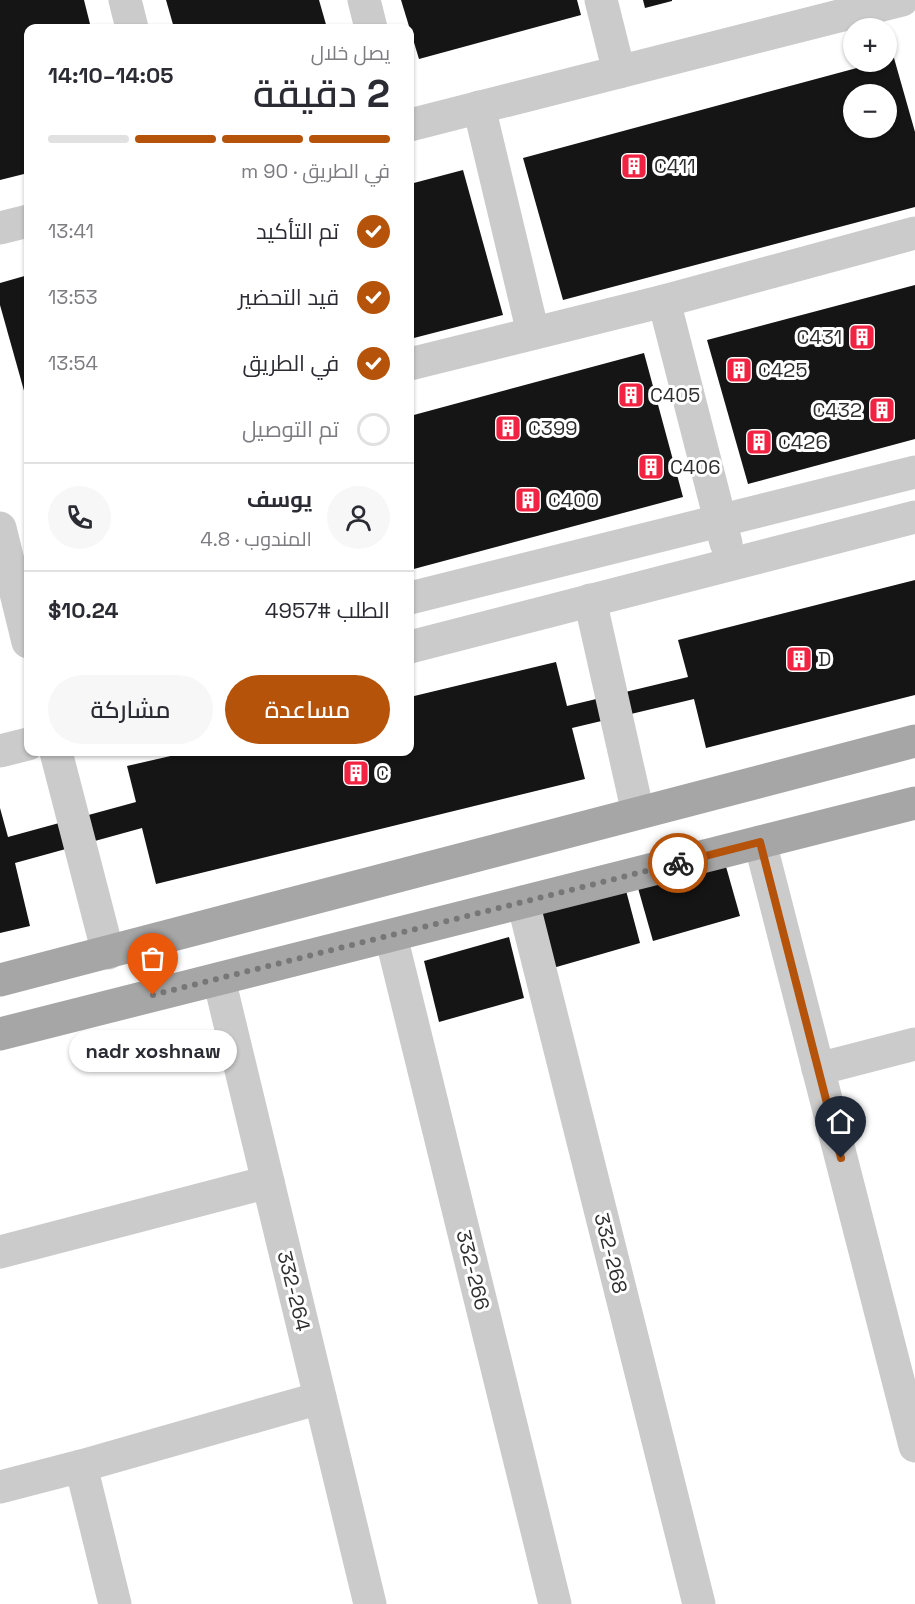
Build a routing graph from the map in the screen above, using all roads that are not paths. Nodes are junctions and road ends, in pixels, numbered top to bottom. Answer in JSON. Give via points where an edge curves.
{"nodes":[{"id":1,"x":125,"y":0,"type":"edge"},
{"id":2,"x":364,"y":0,"type":"edge"},
{"id":3,"x":601,"y":0,"type":"edge"},
{"id":4,"x":902,"y":0,"type":"edge"},
{"id":5,"x":852,"y":6,"type":"edge"},
{"id":6,"x":131,"y":24,"type":"edge"},
{"id":7,"x":370,"y":24,"type":"edge"},
{"id":8,"x":619,"y":72,"type":"junction"},
{"id":9,"x":479,"y":107,"type":"junction"},
{"id":10,"x":414,"y":124,"type":"edge"},
{"id":11,"x":24,"y":222,"type":"edge"},
{"id":12,"x":0,"y":228,"type":"edge"},
{"id":13,"x":915,"y":233,"type":"edge"},
{"id":14,"x":664,"y":301,"type":"junction"},
{"id":15,"x":533,"y":333,"type":"junction"},
{"id":16,"x":414,"y":363,"type":"edge"},
{"id":17,"x":915,"y":472,"type":"edge"},
{"id":18,"x":915,"y":518,"type":"edge"},
{"id":19,"x":720,"y":523,"type":"junction"},
{"id":20,"x":0,"y":528,"type":"edge"},
{"id":21,"x":732,"y":564,"type":"junction"},
{"id":22,"x":414,"y":597,"type":"edge"},
{"id":23,"x":590,"y":600,"type":"junction"},
{"id":24,"x":24,"y":626,"type":"edge"},
{"id":25,"x":414,"y":646,"type":"edge"},
{"id":26,"x":915,"y":741,"type":"edge"},
{"id":27,"x":24,"y":745,"type":"edge"},
{"id":28,"x":0,"y":751,"type":"edge"},
{"id":29,"x":57,"y":756,"type":"edge"},
{"id":30,"x":915,"y":803,"type":"edge"},
{"id":31,"x":638,"y":813,"type":"junction"},
{"id":32,"x":760,"y":842,"type":"junction"},
{"id":33,"x":524,"y":902,"type":"junction"},
{"id":34,"x":391,"y":936,"type":"junction"},
{"id":35,"x":108,"y":953,"type":"junction"},
{"id":36,"x":219,"y":979,"type":"junction"},
{"id":37,"x":0,"y":980,"type":"edge"},
{"id":38,"x":0,"y":1034,"type":"edge"},
{"id":39,"x":915,"y":1044,"type":"edge"},
{"id":40,"x":818,"y":1069,"type":"junction"},
{"id":41,"x":268,"y":1182,"type":"junction"},
{"id":42,"x":0,"y":1252,"type":"edge"},
{"id":43,"x":320,"y":1398,"type":"junction"},
{"id":44,"x":915,"y":1446,"type":"edge"},
{"id":45,"x":81,"y":1467,"type":"junction"},
{"id":46,"x":0,"y":1487,"type":"edge"},
{"id":47,"x":116,"y":1604,"type":"edge"},
{"id":48,"x":370,"y":1604,"type":"edge"},
{"id":49,"x":555,"y":1604,"type":"edge"},
{"id":50,"x":699,"y":1604,"type":"edge"}],
"edges":[{"from":1,"to":6,"type":"street"},
{"from":2,"to":7,"type":"street"},
{"from":3,"to":8,"type":"street"},
{"from":4,"to":5,"type":"street"},
{"from":5,"to":8,"type":"street"},
{"from":8,"to":9,"type":"street"},
{"from":9,"to":10,"type":"street"},
{"from":9,"to":15,"type":"street"},
{"from":11,"to":12,"type":"street"},
{"from":13,"to":14,"type":"street"},
{"from":14,"to":15,"type":"street"},
{"from":14,"to":19,"type":"street"},
{"from":15,"to":16,"type":"street"},
{"from":17,"to":19,"type":"street"},
{"from":18,"to":21,"type":"street"},
{"from":19,"to":21,"type":"street"},
{"from":19,"to":22,"type":"street"},
{"from":20,"to":24,"type":"street"},
{"from":21,"to":23,"type":"street"},
{"from":23,"to":25,"type":"street"},
{"from":23,"to":31,"type":"street"},
{"from":26,"to":31,"type":"main road"},
{"from":27,"to":28,"type":"street"},
{"from":29,"to":35,"type":"street"},
{"from":30,"to":32,"type":"main road"},
{"from":31,"to":35,"type":"main road"},
{"from":32,"to":33,"type":"main road"},
{"from":32,"to":40,"type":"street"},
{"from":33,"to":34,"type":"main road"},
{"from":33,"to":50,"type":"street","name":"332-268"},
{"from":34,"to":36,"type":"main road"},
{"from":34,"to":49,"type":"street","name":"332-266"},
{"from":35,"to":37,"type":"main road"},
{"from":36,"to":38,"type":"main road"},
{"from":36,"to":41,"type":"street","name":"332-264"},
{"from":39,"to":40,"type":"street"},
{"from":40,"to":44,"type":"street"},
{"from":41,"to":42,"type":"street"},
{"from":41,"to":43,"type":"street","name":"332-264"},
{"from":43,"to":45,"type":"street"},
{"from":43,"to":48,"type":"street","name":"332-264"},
{"from":45,"to":46,"type":"street"},
{"from":45,"to":47,"type":"street"}]}
